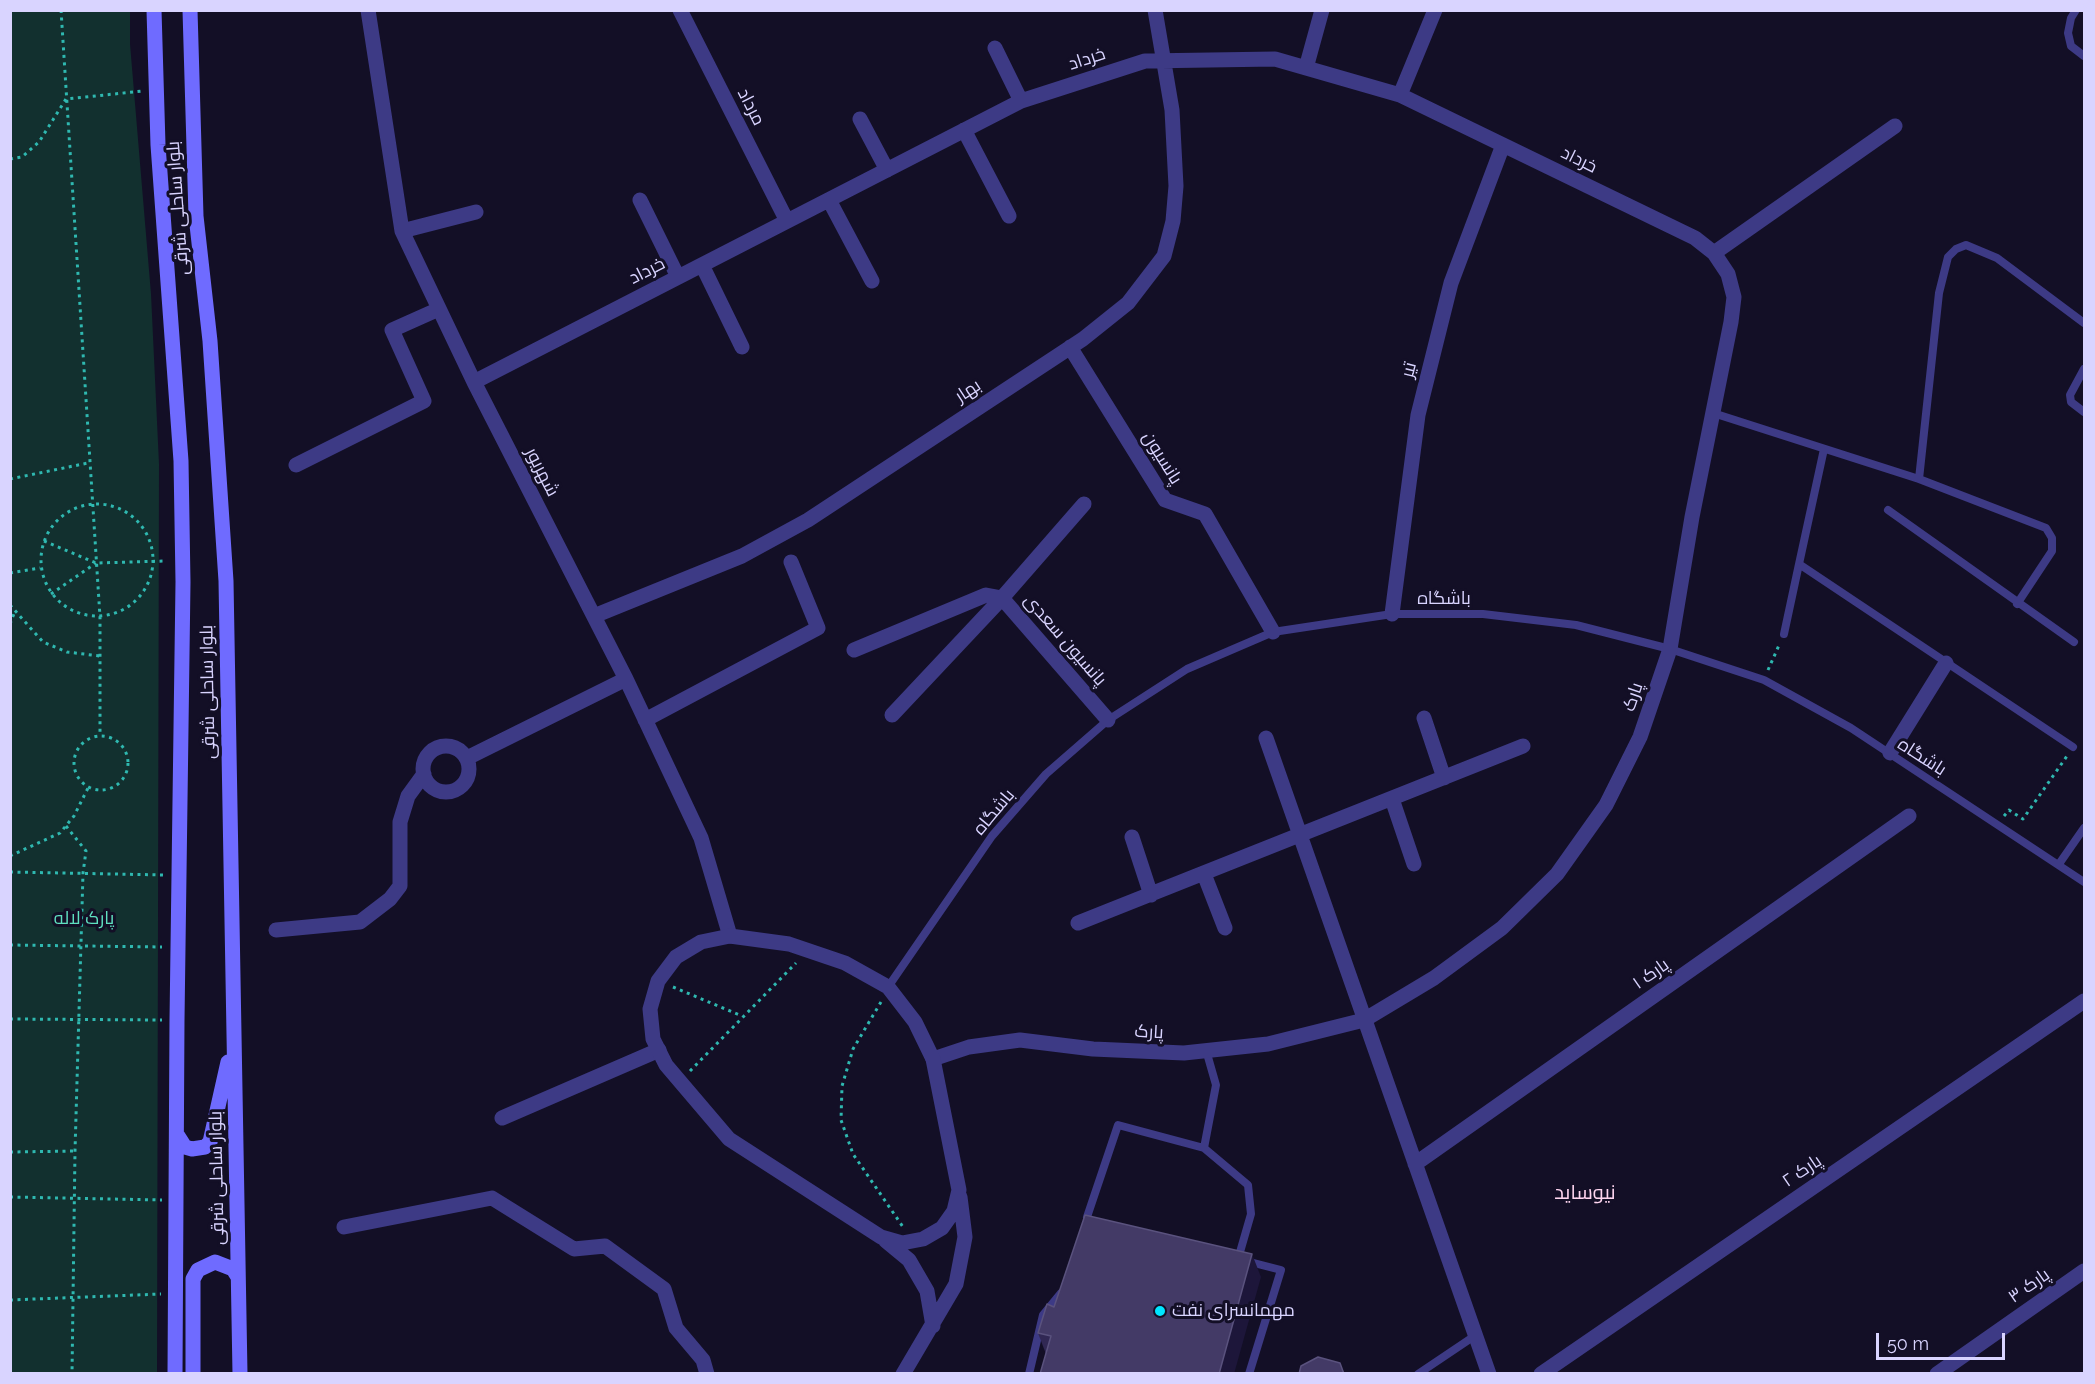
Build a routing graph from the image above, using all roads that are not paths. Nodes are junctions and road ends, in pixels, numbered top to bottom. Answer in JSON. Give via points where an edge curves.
{"nodes":[{"id":1,"x":154,"y":10,"type":"edge"},
{"id":2,"x":190,"y":10,"type":"edge"},
{"id":3,"x":368,"y":10,"type":"edge"},
{"id":4,"x":680,"y":10,"type":"edge"},
{"id":5,"x":1155,"y":10,"type":"edge"},
{"id":6,"x":1322,"y":10,"type":"edge"},
{"id":7,"x":1435,"y":10,"type":"edge"},
{"id":8,"x":2076,"y":10,"type":"edge"},
{"id":9,"x":996,"y":48,"type":"dead end"},
{"id":10,"x":2085,"y":56,"type":"edge"},
{"id":11,"x":1164,"y":61,"type":"junction"},
{"id":12,"x":1306,"y":68,"type":"junction"},
{"id":13,"x":1400,"y":95,"type":"junction"},
{"id":14,"x":1021,"y":101,"type":"junction"},
{"id":15,"x":860,"y":119,"type":"dead end"},
{"id":16,"x":1895,"y":126,"type":"dead end"},
{"id":17,"x":964,"y":130,"type":"junction"},
{"id":18,"x":1503,"y":145,"type":"junction"},
{"id":19,"x":887,"y":170,"type":"junction"},
{"id":20,"x":640,"y":200,"type":"dead end"},
{"id":21,"x":829,"y":200,"type":"junction"},
{"id":22,"x":476,"y":212,"type":"dead end"},
{"id":23,"x":1009,"y":216,"type":"dead end"},
{"id":24,"x":787,"y":221,"type":"junction"},
{"id":25,"x":402,"y":231,"type":"junction"},
{"id":26,"x":1714,"y":253,"type":"junction"},
{"id":27,"x":702,"y":265,"type":"junction"},
{"id":28,"x":1728,"y":274,"type":"joint"},
{"id":29,"x":678,"y":277,"type":"junction"},
{"id":30,"x":872,"y":281,"type":"dead end"},
{"id":31,"x":439,"y":309,"type":"junction"},
{"id":32,"x":2085,"y":323,"type":"edge"},
{"id":33,"x":742,"y":347,"type":"dead end"},
{"id":34,"x":1070,"y":347,"type":"junction"},
{"id":35,"x":2085,"y":369,"type":"edge"},
{"id":36,"x":474,"y":382,"type":"junction"},
{"id":37,"x":2085,"y":412,"type":"edge"},
{"id":38,"x":1713,"y":413,"type":"junction"},
{"id":39,"x":1824,"y":449,"type":"junction"},
{"id":40,"x":296,"y":465,"type":"dead end"},
{"id":41,"x":1919,"y":479,"type":"junction"},
{"id":42,"x":1084,"y":504,"type":"dead end"},
{"id":43,"x":1888,"y":510,"type":"dead end"},
{"id":44,"x":791,"y":562,"type":"dead end"},
{"id":45,"x":1799,"y":564,"type":"junction"},
{"id":46,"x":1002,"y":598,"type":"junction"},
{"id":47,"x":2017,"y":604,"type":"junction"},
{"id":48,"x":1392,"y":614,"type":"junction"},
{"id":49,"x":594,"y":616,"type":"junction"},
{"id":50,"x":1273,"y":632,"type":"junction"},
{"id":51,"x":1784,"y":634,"type":"road end"},
{"id":52,"x":2074,"y":642,"type":"dead end"},
{"id":53,"x":1670,"y":649,"type":"junction"},
{"id":54,"x":854,"y":650,"type":"dead end"},
{"id":55,"x":1946,"y":663,"type":"junction"},
{"id":56,"x":626,"y":679,"type":"junction"},
{"id":57,"x":892,"y":715,"type":"dead end"},
{"id":58,"x":1424,"y":718,"type":"dead end"},
{"id":59,"x":645,"y":720,"type":"junction"},
{"id":60,"x":1108,"y":720,"type":"junction"},
{"id":61,"x":1266,"y":738,"type":"dead end"},
{"id":62,"x":1523,"y":747,"type":"dead end"},
{"id":63,"x":2073,"y":747,"type":"road end"},
{"id":64,"x":1890,"y":753,"type":"junction"},
{"id":65,"x":467,"y":758,"type":"junction"},
{"id":66,"x":424,"y":774,"type":"junction"},
{"id":67,"x":1444,"y":778,"type":"junction"},
{"id":68,"x":1392,"y":800,"type":"junction"},
{"id":69,"x":1910,"y":816,"type":"dead end"},
{"id":70,"x":2085,"y":828,"type":"edge"},
{"id":71,"x":1132,"y":837,"type":"dead end"},
{"id":72,"x":1299,"y":837,"type":"junction"},
{"id":73,"x":1414,"y":864,"type":"dead end"},
{"id":74,"x":2059,"y":864,"type":"junction"},
{"id":75,"x":1204,"y":874,"type":"junction"},
{"id":76,"x":2085,"y":882,"type":"edge"},
{"id":77,"x":1151,"y":895,"type":"junction"},
{"id":78,"x":1078,"y":923,"type":"dead end"},
{"id":79,"x":1225,"y":928,"type":"dead end"},
{"id":80,"x":276,"y":930,"type":"dead end"},
{"id":81,"x":730,"y":936,"type":"junction"},
{"id":82,"x":888,"y":987,"type":"junction"},
{"id":83,"x":2085,"y":1001,"type":"edge"},
{"id":84,"x":1364,"y":1020,"type":"junction"},
{"id":85,"x":233,"y":1035,"type":"junction"},
{"id":86,"x":659,"y":1050,"type":"junction"},
{"id":87,"x":1206,"y":1050,"type":"junction"},
{"id":88,"x":933,"y":1059,"type":"junction"},
{"id":89,"x":502,"y":1118,"type":"dead end"},
{"id":90,"x":178,"y":1136,"type":"junction"},
{"id":91,"x":1204,"y":1148,"type":"junction"},
{"id":92,"x":1415,"y":1164,"type":"junction"},
{"id":93,"x":958,"y":1190,"type":"junction"},
{"id":94,"x":1087,"y":1217,"type":"junction"},
{"id":95,"x":1098,"y":1220,"type":"edge"},
{"id":96,"x":344,"y":1227,"type":"dead end"},
{"id":97,"x":1084,"y":1227,"type":"edge"},
{"id":98,"x":881,"y":1237,"type":"junction"},
{"id":99,"x":1227,"y":1256,"type":"edge"},
{"id":100,"x":1238,"y":1258,"type":"junction"},
{"id":101,"x":2085,"y":1271,"type":"edge"},
{"id":102,"x":238,"y":1277,"type":"junction"},
{"id":103,"x":1065,"y":1287,"type":"edge"},
{"id":104,"x":933,"y":1326,"type":"junction"},
{"id":105,"x":1476,"y":1335,"type":"junction"},
{"id":106,"x":910,"y":1370,"type":"edge"},
{"id":107,"x":175,"y":1374,"type":"edge"},
{"id":108,"x":193,"y":1374,"type":"edge"},
{"id":109,"x":240,"y":1374,"type":"edge"},
{"id":110,"x":707,"y":1374,"type":"edge"},
{"id":111,"x":1029,"y":1374,"type":"edge"},
{"id":112,"x":1249,"y":1374,"type":"edge"},
{"id":113,"x":1418,"y":1374,"type":"edge"},
{"id":114,"x":1489,"y":1374,"type":"edge"},
{"id":115,"x":1542,"y":1374,"type":"edge"},
{"id":116,"x":1937,"y":1374,"type":"edge"}],
"edges":[{"from":1,"to":90,"type":"main road","name":"بلوار ساحلی شرقی","via":[[163,219],[181,461]]},
{"from":2,"to":85,"type":"main road","name":"بلوار ساحلی شرقی","via":[[196,216],[210,341],[226,581]]},
{"from":3,"to":25,"type":"street","name":"شهریور"},
{"from":4,"to":24,"type":"street","name":"مرداد"},
{"from":5,"to":11,"type":"street","name":"بهار"},
{"from":6,"to":12,"type":"street"},
{"from":7,"to":13,"type":"street"},
{"from":8,"to":10,"type":"lane","via":[[2068,33],[2071,46]]},
{"from":9,"to":14,"type":"street"},
{"from":11,"to":12,"type":"street","name":"خرداد","via":[[1275,59]]},
{"from":11,"to":14,"type":"street","name":"خرداد","via":[[1145,61]]},
{"from":11,"to":34,"type":"street","name":"بهار","via":[[1172,110],[1176,186],[1164,256],[1128,303]]},
{"from":12,"to":13,"type":"street","name":"خرداد"},
{"from":13,"to":18,"type":"street","name":"خرداد"},
{"from":14,"to":17,"type":"street","name":"خرداد"},
{"from":15,"to":19,"type":"street"},
{"from":16,"to":26,"type":"street"},
{"from":17,"to":19,"type":"street","name":"خرداد"},
{"from":17,"to":23,"type":"street"},
{"from":18,"to":26,"type":"street","name":"خرداد","via":[[1695,238]]},
{"from":18,"to":48,"type":"street","name":"تیر","via":[[1451,283],[1418,414]]},
{"from":19,"to":21,"type":"street","name":"خرداد"},
{"from":20,"to":29,"type":"street"},
{"from":21,"to":24,"type":"street","name":"خرداد"},
{"from":21,"to":30,"type":"street"},
{"from":22,"to":25,"type":"street"},
{"from":24,"to":27,"type":"street","name":"خرداد"},
{"from":25,"to":31,"type":"street","name":"شهریور"},
{"from":26,"to":28,"type":"street","name":"خرداد"},
{"from":27,"to":29,"type":"street","name":"خرداد"},
{"from":27,"to":33,"type":"street"},
{"from":28,"to":38,"type":"street","name":"پارک","via":[[1734,297]]},
{"from":29,"to":36,"type":"street","name":"خرداد"},
{"from":31,"to":36,"type":"street","name":"شهریور"},
{"from":31,"to":40,"type":"street","via":[[392,330],[424,401]]},
{"from":32,"to":41,"type":"lane","via":[[1997,258],[1966,245],[1947,257],[1939,292]]},
{"from":34,"to":49,"type":"street","name":"بهار","via":[[808,520],[742,556]]},
{"from":34,"to":50,"type":"street","name":"پانسیون","via":[[1165,500],[1205,514]]},
{"from":35,"to":37,"type":"lane","via":[[2070,395],[2071,402]]},
{"from":36,"to":49,"type":"street","name":"شهریور"},
{"from":38,"to":39,"type":"lane"},
{"from":38,"to":53,"type":"street","name":"پارک"},
{"from":39,"to":41,"type":"lane"},
{"from":39,"to":45,"type":"lane"},
{"from":41,"to":47,"type":"lane","via":[[2046,528],[2052,538],[2052,551]]},
{"from":42,"to":46,"type":"street"},
{"from":43,"to":47,"type":"lane"},
{"from":44,"to":59,"type":"street","via":[[818,628]]},
{"from":45,"to":51,"type":"lane"},
{"from":45,"to":55,"type":"lane"},
{"from":46,"to":54,"type":"street","name":"پانسیون سعدی","via":[[987,595]]},
{"from":46,"to":57,"type":"street"},
{"from":46,"to":60,"type":"street","name":"پانسیون سعدی"},
{"from":47,"to":52,"type":"lane"},
{"from":48,"to":50,"type":"lane","name":"باشگاه"},
{"from":48,"to":53,"type":"lane","name":"باشگاه","via":[[1483,614],[1576,625]]},
{"from":49,"to":56,"type":"street","name":"شهریور"},
{"from":50,"to":60,"type":"lane","name":"باشگاه","via":[[1187,669]]},
{"from":53,"to":64,"type":"lane","name":"باشگاه","via":[[1764,680]]},
{"from":53,"to":84,"type":"street","name":"پارک","via":[[1640,737],[1606,805],[1557,874],[1502,928],[1434,978]]},
{"from":55,"to":63,"type":"lane"},
{"from":55,"to":64,"type":"street"},
{"from":56,"to":59,"type":"street","name":"شهریور"},
{"from":56,"to":65,"type":"street"},
{"from":58,"to":67,"type":"street"},
{"from":59,"to":81,"type":"street","name":"شهریور","via":[[700,838]]},
{"from":60,"to":82,"type":"lane","name":"باشگاه","via":[[1046,774],[992,836]]},
{"from":61,"to":72,"type":"street"},
{"from":62,"to":67,"type":"street"},
{"from":64,"to":74,"type":"lane","name":"باشگاه"},
{"from":65,"to":66,"type":"street","via":[[456,748],[435,748],[425,759]]},
{"from":65,"to":66,"type":"street","via":[[466,780],[454,790],[439,790]]},
{"from":66,"to":80,"type":"street","via":[[408,796],[400,822],[400,886],[390,899],[360,922]]},
{"from":67,"to":68,"type":"street"},
{"from":68,"to":72,"type":"street"},
{"from":68,"to":73,"type":"street"},
{"from":69,"to":92,"type":"street","name":"پارک ۱"},
{"from":70,"to":74,"type":"lane"},
{"from":71,"to":77,"type":"street"},
{"from":72,"to":75,"type":"street"},
{"from":72,"to":84,"type":"street"},
{"from":74,"to":76,"type":"lane","name":"باشگاه"},
{"from":75,"to":77,"type":"street"},
{"from":75,"to":79,"type":"street"},
{"from":77,"to":78,"type":"street"},
{"from":81,"to":82,"type":"street","via":[[789,944],[845,963]]},
{"from":81,"to":86,"type":"street","via":[[701,942],[676,957],[658,981],[650,1009],[653,1039]]},
{"from":82,"to":88,"type":"street","via":[[915,1022]]},
{"from":83,"to":115,"type":"street","name":"پارک ۲"},
{"from":84,"to":87,"type":"street","name":"پارک","via":[[1268,1044]]},
{"from":84,"to":92,"type":"street"},
{"from":85,"to":90,"type":"main road","via":[[210,1142],[192,1149],[185,1147]]},
{"from":85,"to":102,"type":"main road","name":"بلوار ساحلی شرقی"},
{"from":86,"to":89,"type":"street"},
{"from":86,"to":98,"type":"street","via":[[666,1065],[729,1139]]},
{"from":87,"to":88,"type":"street","name":"پارک","via":[[1184,1053],[1093,1049],[1020,1040],[969,1047]]},
{"from":87,"to":91,"type":"lane","via":[[1216,1085]]},
{"from":88,"to":93,"type":"street"},
{"from":90,"to":107,"type":"main road","name":"بلوار ساحلی شرقی"},
{"from":91,"to":94,"type":"lane","via":[[1118,1125]]},
{"from":91,"to":100,"type":"lane","via":[[1248,1185],[1251,1214]]},
{"from":92,"to":105,"type":"street"},
{"from":93,"to":98,"type":"street","via":[[954,1211],[942,1228],[913,1241]]},
{"from":93,"to":104,"type":"street","via":[[965,1237],[956,1284]]},
{"from":94,"to":95,"type":"lane"},
{"from":94,"to":97,"type":"lane"},
{"from":96,"to":110,"type":"street","via":[[492,1198],[574,1250],[605,1245],[664,1289],[676,1328],[703,1360]]},
{"from":98,"to":104,"type":"street","via":[[909,1260],[918,1275],[927,1291]]},
{"from":99,"to":100,"type":"lane"},
{"from":100,"to":112,"type":"lane","via":[[1281,1270]]},
{"from":101,"to":116,"type":"street","name":"پارک ۳"},
{"from":102,"to":108,"type":"main road","via":[[233,1269],[215,1262],[198,1270],[193,1279]]},
{"from":102,"to":109,"type":"main road","name":"بلوار ساحلی شرقی"},
{"from":103,"to":111,"type":"lane","via":[[1043,1315]]},
{"from":104,"to":106,"type":"street"},
{"from":105,"to":113,"type":"lane"},
{"from":105,"to":114,"type":"street"}]}
